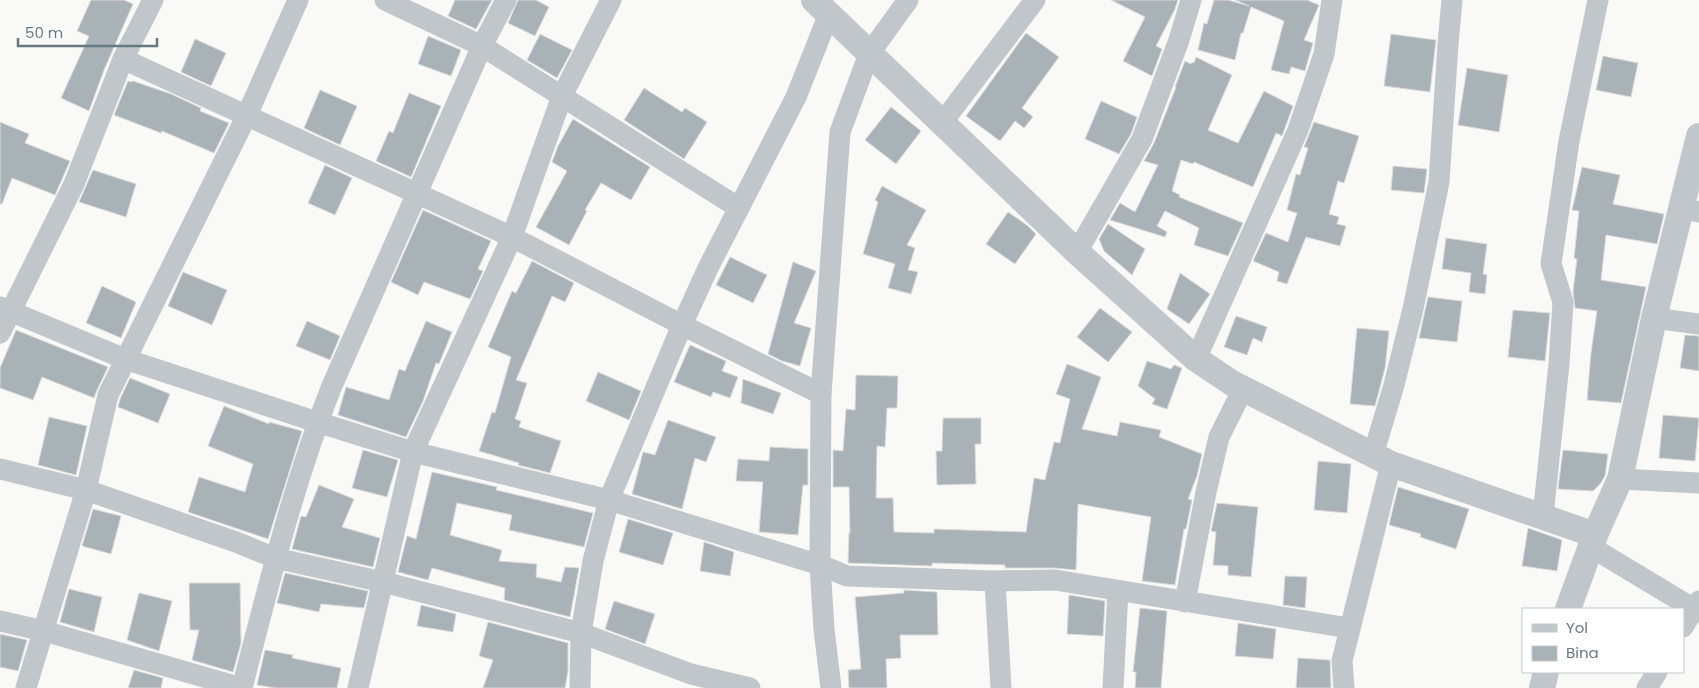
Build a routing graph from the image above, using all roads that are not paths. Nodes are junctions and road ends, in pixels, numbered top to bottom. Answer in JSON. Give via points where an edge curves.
{"nodes":[{"id":1,"x":152,"y":0,"type":"edge"},
{"id":2,"x":298,"y":0,"type":"edge"},
{"id":3,"x":385,"y":0,"type":"edge"},
{"id":4,"x":506,"y":0,"type":"edge"},
{"id":5,"x":611,"y":0,"type":"edge"},
{"id":6,"x":908,"y":0,"type":"edge"},
{"id":7,"x":1035,"y":0,"type":"edge"},
{"id":8,"x":1191,"y":0,"type":"edge"},
{"id":9,"x":1332,"y":0,"type":"edge"},
{"id":10,"x":1452,"y":0,"type":"edge"},
{"id":11,"x":1598,"y":0,"type":"edge"},
{"id":12,"x":821,"y":7,"type":"edge"},
{"id":13,"x":482,"y":46,"type":"junction"},
{"id":14,"x":869,"y":54,"type":"junction"},
{"id":15,"x":123,"y":59,"type":"junction"},
{"id":16,"x":562,"y":96,"type":"junction"},
{"id":17,"x":247,"y":115,"type":"junction"},
{"id":18,"x":942,"y":123,"type":"junction"},
{"id":19,"x":1699,"y":136,"type":"edge"},
{"id":20,"x":417,"y":192,"type":"junction"},
{"id":21,"x":739,"y":208,"type":"junction"},
{"id":22,"x":1690,"y":210,"type":"edge"},
{"id":23,"x":512,"y":237,"type":"junction"},
{"id":24,"x":1077,"y":252,"type":"junction"},
{"id":25,"x":5,"y":310,"type":"edge"},
{"id":26,"x":1654,"y":318,"type":"junction"},
{"id":27,"x":1699,"y":324,"type":"edge"},
{"id":28,"x":682,"y":325,"type":"junction"},
{"id":29,"x":0,"y":333,"type":"edge"},
{"id":30,"x":125,"y":359,"type":"junction"},
{"id":31,"x":1196,"y":359,"type":"junction"},
{"id":32,"x":1243,"y":389,"type":"junction"},
{"id":33,"x":821,"y":394,"type":"junction"},
{"id":34,"x":317,"y":422,"type":"junction"},
{"id":35,"x":413,"y":452,"type":"junction"},
{"id":36,"x":1382,"y":459,"type":"junction"},
{"id":37,"x":0,"y":469,"type":"edge"},
{"id":38,"x":1620,"y":479,"type":"junction"},
{"id":39,"x":1699,"y":483,"type":"edge"},
{"id":40,"x":86,"y":490,"type":"junction"},
{"id":41,"x":609,"y":500,"type":"junction"},
{"id":42,"x":1543,"y":516,"type":"junction"},
{"id":43,"x":1593,"y":541,"type":"junction"},
{"id":44,"x":275,"y":558,"type":"junction"},
{"id":45,"x":820,"y":565,"type":"junction"},
{"id":46,"x":995,"y":581,"type":"junction"},
{"id":47,"x":383,"y":582,"type":"junction"},
{"id":48,"x":1118,"y":591,"type":"junction"},
{"id":49,"x":1186,"y":602,"type":"junction"},
{"id":50,"x":1568,"y":608,"type":"edge"},
{"id":51,"x":1693,"y":612,"type":"edge"},
{"id":52,"x":0,"y":621,"type":"edge"},
{"id":53,"x":1349,"y":628,"type":"junction"},
{"id":54,"x":44,"y":632,"type":"junction"},
{"id":55,"x":581,"y":633,"type":"junction"},
{"id":56,"x":1546,"y":673,"type":"edge"},
{"id":57,"x":1655,"y":673,"type":"edge"},
{"id":58,"x":691,"y":681,"type":"edge"},
{"id":59,"x":26,"y":688,"type":"edge"},
{"id":60,"x":242,"y":688,"type":"edge"},
{"id":61,"x":358,"y":688,"type":"edge"},
{"id":62,"x":580,"y":688,"type":"edge"},
{"id":63,"x":750,"y":688,"type":"edge"},
{"id":64,"x":831,"y":688,"type":"edge"},
{"id":65,"x":1001,"y":688,"type":"edge"},
{"id":66,"x":1113,"y":688,"type":"edge"},
{"id":67,"x":1344,"y":688,"type":"edge"},
{"id":68,"x":1542,"y":688,"type":"edge"},
{"id":69,"x":1647,"y":688,"type":"edge"}],
"edges":[{"from":1,"to":15,"type":"street"},
{"from":2,"to":17,"type":"street"},
{"from":3,"to":13,"type":"street"},
{"from":4,"to":13,"type":"street"},
{"from":5,"to":16,"type":"street"},
{"from":6,"to":14,"type":"street"},
{"from":7,"to":18,"type":"street"},
{"from":8,"to":24,"type":"street","via":[[1142,139]]},
{"from":9,"to":31,"type":"street","via":[[1324,54],[1298,130]]},
{"from":10,"to":36,"type":"street","via":[[1439,182],[1394,385]]},
{"from":11,"to":42,"type":"street","via":[[1569,142],[1551,264],[1562,302]]},
{"from":12,"to":14,"type":"street"},
{"from":12,"to":21,"type":"street","via":[[796,97]]},
{"from":13,"to":16,"type":"street"},
{"from":13,"to":20,"type":"street"},
{"from":14,"to":18,"type":"street"},
{"from":14,"to":33,"type":"street","via":[[840,132]]},
{"from":15,"to":17,"type":"street"},
{"from":15,"to":25,"type":"street","via":[[74,184]]},
{"from":16,"to":21,"type":"street"},
{"from":16,"to":23,"type":"street"},
{"from":17,"to":20,"type":"street"},
{"from":17,"to":30,"type":"street"},
{"from":18,"to":24,"type":"street"},
{"from":19,"to":22,"type":"street"},
{"from":20,"to":23,"type":"street"},
{"from":20,"to":34,"type":"street"},
{"from":21,"to":28,"type":"street"},
{"from":22,"to":26,"type":"street"},
{"from":23,"to":28,"type":"street"},
{"from":23,"to":35,"type":"street"},
{"from":24,"to":31,"type":"street"},
{"from":25,"to":29,"type":"street"},
{"from":25,"to":30,"type":"street"},
{"from":26,"to":27,"type":"street"},
{"from":26,"to":38,"type":"street"},
{"from":28,"to":33,"type":"street"},
{"from":28,"to":41,"type":"street"},
{"from":30,"to":34,"type":"street"},
{"from":30,"to":40,"type":"street","via":[[108,395]]},
{"from":31,"to":32,"type":"street"},
{"from":32,"to":36,"type":"street"},
{"from":32,"to":49,"type":"street","via":[[1219,437]]},
{"from":33,"to":45,"type":"street"},
{"from":34,"to":35,"type":"street"},
{"from":34,"to":44,"type":"street"},
{"from":35,"to":41,"type":"street"},
{"from":35,"to":47,"type":"street"},
{"from":36,"to":42,"type":"street"},
{"from":36,"to":53,"type":"street"},
{"from":37,"to":40,"type":"street"},
{"from":38,"to":39,"type":"street"},
{"from":38,"to":43,"type":"street"},
{"from":40,"to":44,"type":"street"},
{"from":40,"to":54,"type":"street"},
{"from":41,"to":45,"type":"street"},
{"from":41,"to":55,"type":"street","via":[[592,562]]},
{"from":42,"to":43,"type":"street"},
{"from":43,"to":50,"type":"street"},
{"from":43,"to":51,"type":"street"},
{"from":44,"to":47,"type":"street"},
{"from":44,"to":60,"type":"street"},
{"from":45,"to":46,"type":"street","via":[[847,576]]},
{"from":45,"to":64,"type":"street"},
{"from":46,"to":48,"type":"street","via":[[1055,580]]},
{"from":46,"to":65,"type":"street"},
{"from":47,"to":55,"type":"street"},
{"from":47,"to":61,"type":"street"},
{"from":48,"to":49,"type":"street"},
{"from":48,"to":66,"type":"street"},
{"from":49,"to":53,"type":"street"},
{"from":52,"to":54,"type":"street"},
{"from":53,"to":67,"type":"street","via":[[1342,661]]},
{"from":54,"to":59,"type":"street"},
{"from":54,"to":60,"type":"street"},
{"from":55,"to":58,"type":"street"},
{"from":55,"to":62,"type":"street"},
{"from":56,"to":68,"type":"street"},
{"from":57,"to":69,"type":"street"},
{"from":58,"to":63,"type":"street"}]}
